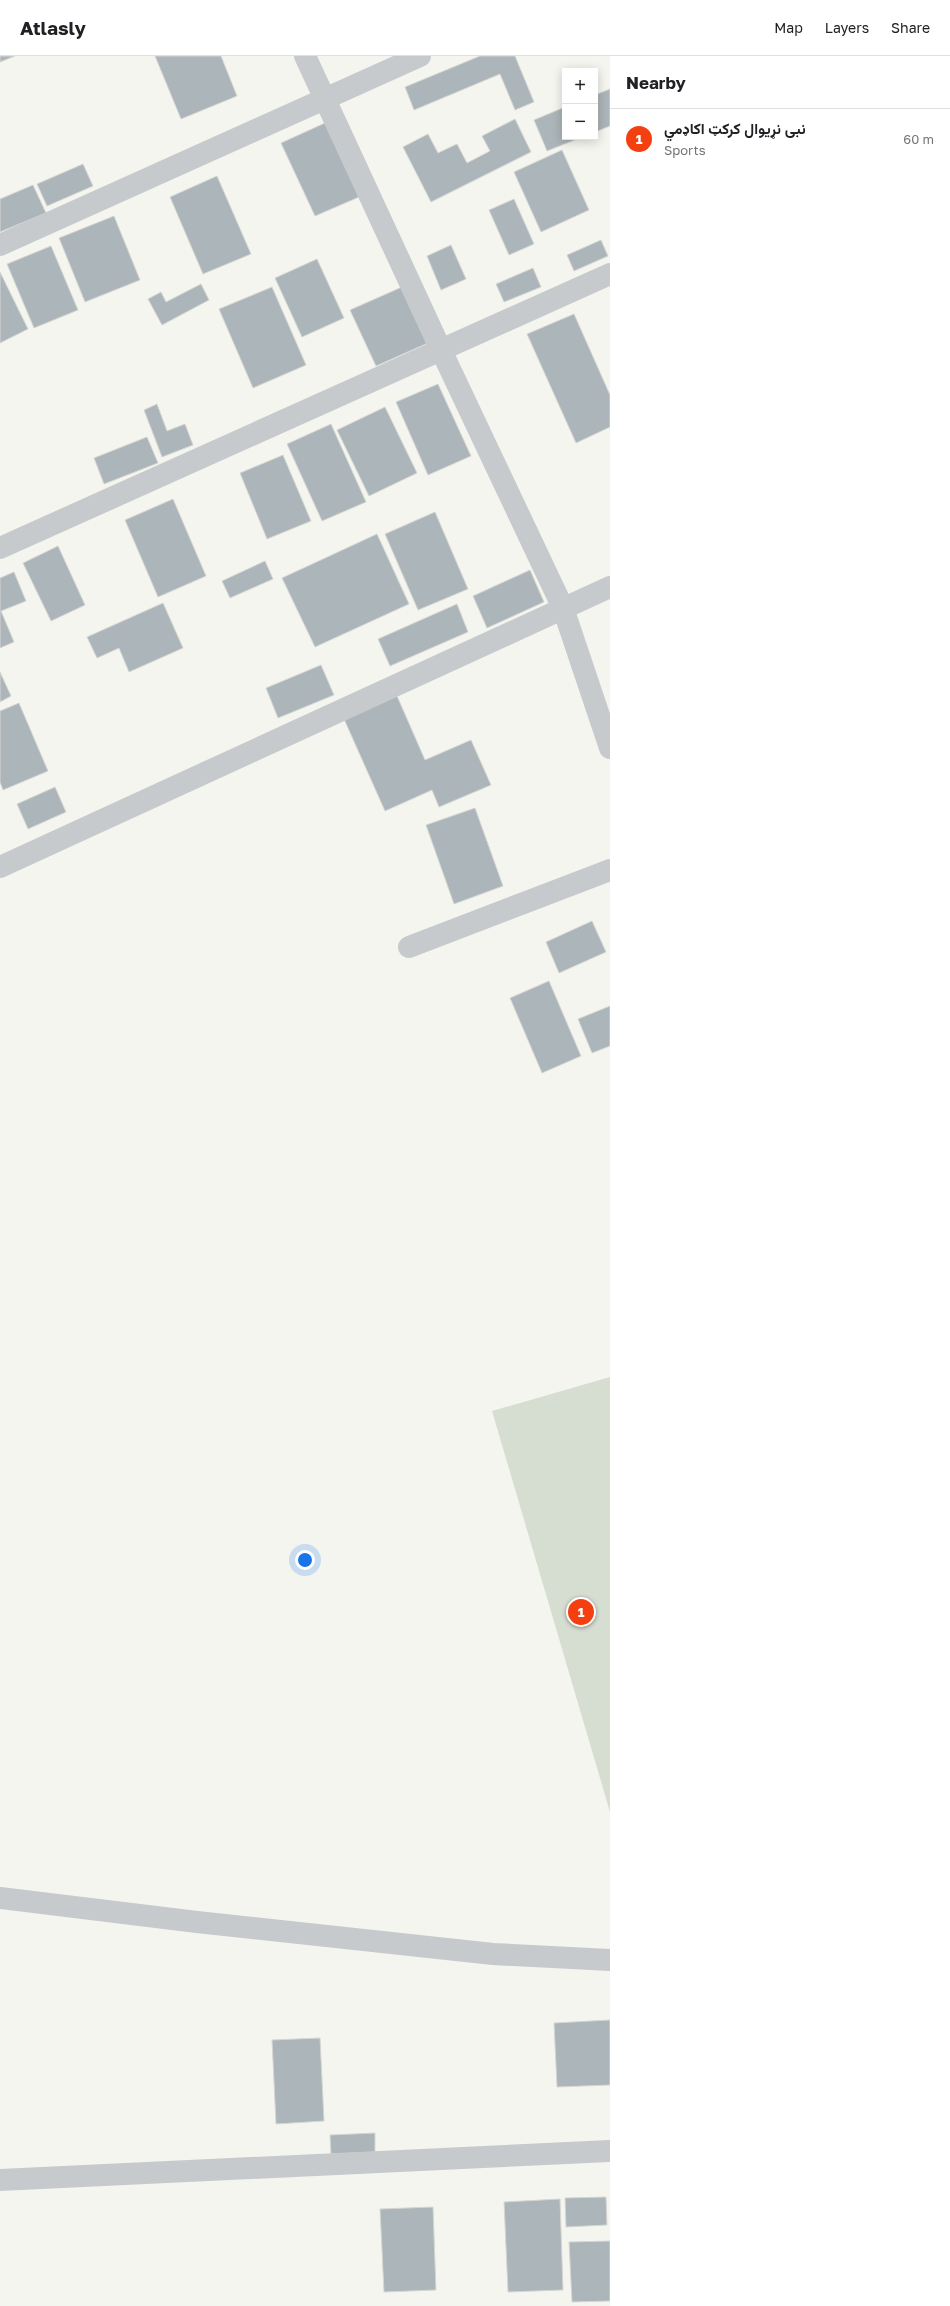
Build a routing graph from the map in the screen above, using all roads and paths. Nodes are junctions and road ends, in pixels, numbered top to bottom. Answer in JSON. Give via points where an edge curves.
{"nodes":[{"id":1,"x":305,"y":56,"type":"edge"},
{"id":2,"x":420,"y":56,"type":"edge"},
{"id":3,"x":325,"y":98,"type":"junction"},
{"id":4,"x":0,"y":245,"type":"edge"},
{"id":5,"x":610,"y":274,"type":"edge"},
{"id":6,"x":441,"y":350,"type":"junction"},
{"id":7,"x":0,"y":548,"type":"edge"},
{"id":8,"x":610,"y":587,"type":"edge"},
{"id":9,"x":563,"y":608,"type":"junction"},
{"id":10,"x":610,"y":748,"type":"edge"},
{"id":11,"x":0,"y":867,"type":"edge"},
{"id":12,"x":610,"y":870,"type":"edge"},
{"id":13,"x":409,"y":947,"type":"dead end"},
{"id":14,"x":0,"y":1898,"type":"edge"},
{"id":15,"x":610,"y":1960,"type":"edge"},
{"id":16,"x":610,"y":2151,"type":"edge"},
{"id":17,"x":0,"y":2180,"type":"edge"}],
"edges":[{"from":1,"to":3,"type":"street"},
{"from":2,"to":3,"type":"street"},
{"from":3,"to":4,"type":"street"},
{"from":3,"to":6,"type":"street"},
{"from":5,"to":6,"type":"street"},
{"from":6,"to":7,"type":"street"},
{"from":6,"to":9,"type":"street"},
{"from":8,"to":9,"type":"street"},
{"from":9,"to":10,"type":"street"},
{"from":9,"to":11,"type":"street"},
{"from":12,"to":13,"type":"street"},
{"from":14,"to":15,"type":"street","via":[[493,1954]]},
{"from":16,"to":17,"type":"street"}]}
